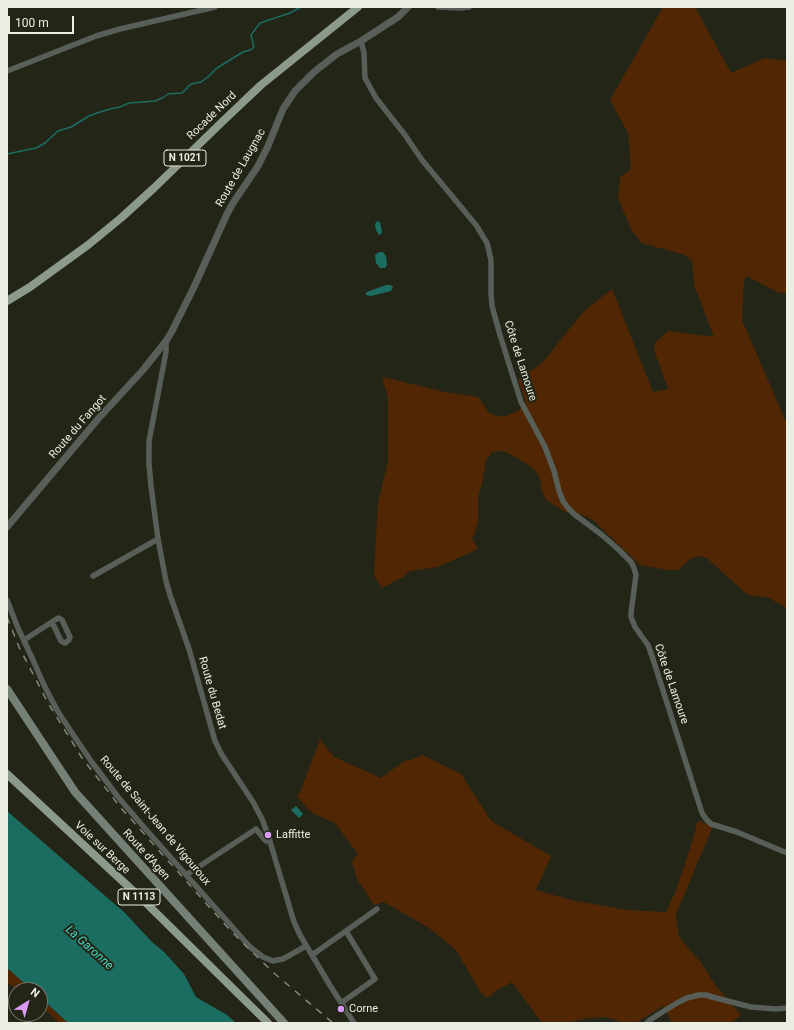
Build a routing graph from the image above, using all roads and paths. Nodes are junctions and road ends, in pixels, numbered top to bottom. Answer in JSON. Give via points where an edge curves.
{"nodes":[{"id":1,"x":215,"y":7,"type":"edge"},
{"id":2,"x":358,"y":7,"type":"edge"},
{"id":3,"x":408,"y":7,"type":"edge"},
{"id":4,"x":438,"y":7,"type":"edge"},
{"id":5,"x":469,"y":7,"type":"edge"},
{"id":6,"x":361,"y":41,"type":"junction"},
{"id":7,"x":7,"y":71,"type":"edge"},
{"id":8,"x":7,"y":301,"type":"edge"},
{"id":9,"x":166,"y":341,"type":"junction"},
{"id":10,"x":7,"y":527,"type":"edge"},
{"id":11,"x":158,"y":539,"type":"junction"},
{"id":12,"x":94,"y":576,"type":"dead end"},
{"id":13,"x":7,"y":600,"type":"edge"},
{"id":14,"x":51,"y":622,"type":"dead end"},
{"id":15,"x":24,"y":640,"type":"junction"},
{"id":16,"x":7,"y":689,"type":"edge"},
{"id":17,"x":7,"y":774,"type":"edge"},
{"id":18,"x":270,"y":841,"type":"junction"},
{"id":19,"x":787,"y":853,"type":"edge"},
{"id":20,"x":186,"y":875,"type":"junction"},
{"id":21,"x":377,"y":909,"type":"dead end"},
{"id":22,"x":346,"y":931,"type":"junction"},
{"id":23,"x":306,"y":946,"type":"junction"},
{"id":24,"x":312,"y":955,"type":"junction"},
{"id":25,"x":341,"y":1003,"type":"junction"},
{"id":26,"x":787,"y":1008,"type":"edge"},
{"id":27,"x":268,"y":1023,"type":"edge"},
{"id":28,"x":284,"y":1023,"type":"edge"},
{"id":29,"x":354,"y":1023,"type":"edge"},
{"id":30,"x":647,"y":1023,"type":"edge"}],
"edges":[{"from":1,"to":7,"type":"street","via":[[96,36]]},
{"from":2,"to":8,"type":"main road","name":"Rocade Nord","number":"N 1021","via":[[261,85],[121,218],[88,245]]},
{"from":3,"to":6,"type":"street","name":"Route de Laugnac"},
{"from":4,"to":5,"type":"street"},
{"from":6,"to":9,"type":"street","name":"Route de Laugnac","via":[[328,61],[288,100],[258,166],[227,214]]},
{"from":6,"to":19,"type":"street","name":"Côte de Lamoure","via":[[364,53],[364,78],[376,98],[422,160],[476,225],[487,243],[491,260],[492,306],[504,349],[521,402],[545,447],[563,501],[574,514],[619,550],[634,568],[636,575],[631,617],[651,652],[701,812],[712,824]]},
{"from":9,"to":10,"type":"street","name":"Route du Fangot"},
{"from":9,"to":11,"type":"street","name":"Route du Bedat","via":[[149,441],[150,479]]},
{"from":11,"to":12,"type":"street"},
{"from":11,"to":18,"type":"street","name":"Route du Bedat","via":[[166,581],[189,649],[215,742],[253,802]]},
{"from":13,"to":15,"type":"street","name":"Route de Saint-Jean de Vigouroux"},
{"from":14,"to":15,"type":"street"},
{"from":15,"to":20,"type":"street","name":"Route de Saint-Jean de Vigouroux","via":[[52,700],[91,761],[118,797]]},
{"from":16,"to":28,"type":"main road","name":"Route d'Agen","via":[[75,792]]},
{"from":17,"to":27,"type":"main road","name":"Voie sur Berge","number":"N 1113"},
{"from":18,"to":20,"type":"street","via":[[266,841],[256,829]]},
{"from":18,"to":23,"type":"street","name":"Route du Bedat","via":[[294,922]]},
{"from":20,"to":23,"type":"street","name":"Route de Saint-Jean de Vigouroux","via":[[250,947],[263,956],[273,961],[283,959]]},
{"from":21,"to":22,"type":"street"},
{"from":22,"to":24,"type":"street"},
{"from":22,"to":25,"type":"street","via":[[375,978]]},
{"from":23,"to":24,"type":"street","name":"Route du Bedat"},
{"from":24,"to":25,"type":"street","name":"Route du Bedat"},
{"from":25,"to":29,"type":"street","name":"Route du Bedat"},
{"from":26,"to":30,"type":"street","via":[[751,1007],[699,995],[687,998]]}]}
